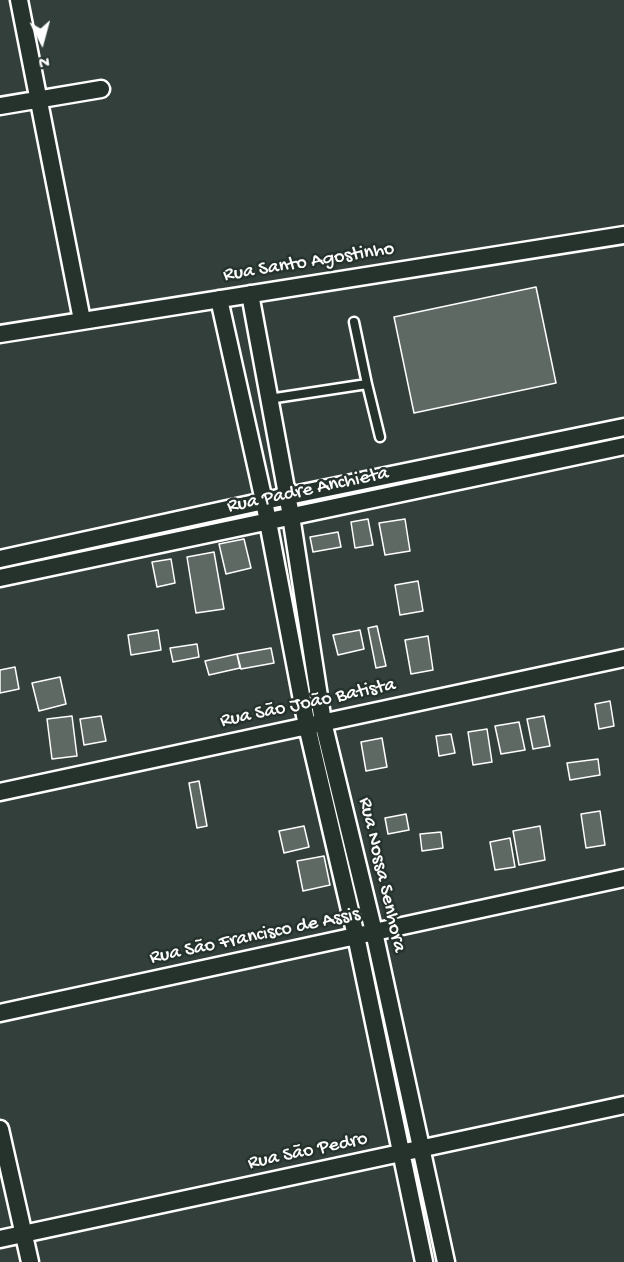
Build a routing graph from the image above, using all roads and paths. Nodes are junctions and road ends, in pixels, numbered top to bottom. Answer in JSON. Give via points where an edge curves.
{"nodes":[{"id":1,"x":19,"y":0,"type":"edge"},
{"id":2,"x":101,"y":89,"type":"dead end"},
{"id":3,"x":39,"y":99,"type":"junction"},
{"id":4,"x":0,"y":106,"type":"edge"},
{"id":5,"x":624,"y":235,"type":"edge"},
{"id":6,"x":250,"y":294,"type":"junction"},
{"id":7,"x":219,"y":298,"type":"junction"},
{"id":8,"x":82,"y":320,"type":"junction"},
{"id":9,"x":354,"y":322,"type":"dead end"},
{"id":10,"x":0,"y":334,"type":"edge"},
{"id":11,"x":367,"y":384,"type":"junction"},
{"id":12,"x":238,"y":387,"type":"junction"},
{"id":13,"x":268,"y":391,"type":"junction"},
{"id":14,"x":624,"y":427,"type":"edge"},
{"id":15,"x":380,"y":437,"type":"dead end"},
{"id":16,"x":624,"y":446,"type":"edge"},
{"id":17,"x":287,"y":496,"type":"junction"},
{"id":18,"x":264,"y":501,"type":"junction"},
{"id":19,"x":291,"y":516,"type":"junction"},
{"id":20,"x":267,"y":520,"type":"junction"},
{"id":21,"x":0,"y":559,"type":"edge"},
{"id":22,"x":0,"y":578,"type":"edge"},
{"id":23,"x":624,"y":658,"type":"edge"},
{"id":24,"x":315,"y":724,"type":"junction"},
{"id":25,"x":0,"y":792,"type":"edge"},
{"id":26,"x":624,"y":878,"type":"edge"},
{"id":27,"x":374,"y":932,"type":"junction"},
{"id":28,"x":356,"y":936,"type":"junction"},
{"id":29,"x":0,"y":1013,"type":"edge"},
{"id":30,"x":400,"y":1051,"type":"junction"},
{"id":31,"x":381,"y":1055,"type":"junction"},
{"id":32,"x":624,"y":1105,"type":"edge"},
{"id":33,"x":0,"y":1129,"type":"edge"},
{"id":34,"x":421,"y":1149,"type":"junction"},
{"id":35,"x":402,"y":1153,"type":"junction"},
{"id":36,"x":23,"y":1234,"type":"junction"},
{"id":37,"x":0,"y":1239,"type":"edge"},
{"id":38,"x":30,"y":1262,"type":"edge"},
{"id":39,"x":424,"y":1262,"type":"edge"},
{"id":40,"x":446,"y":1262,"type":"edge"}],
"edges":[{"from":1,"to":3,"type":"street"},
{"from":2,"to":3,"type":"street"},
{"from":3,"to":4,"type":"street"},
{"from":3,"to":8,"type":"street"},
{"from":5,"to":6,"type":"street","name":"Rua Santo Agostinho"},
{"from":6,"to":7,"type":"street","name":"Rua Santo Agostinho"},
{"from":6,"to":13,"type":"street","name":"Rua Nossa Senhora"},
{"from":7,"to":8,"type":"street","name":"Rua Santo Agostinho"},
{"from":7,"to":12,"type":"street","name":"Rua Nossa Senhora"},
{"from":8,"to":10,"type":"street","name":"Rua Santo Agostinho"},
{"from":9,"to":11,"type":"lane"},
{"from":11,"to":13,"type":"lane"},
{"from":11,"to":15,"type":"lane"},
{"from":12,"to":13,"type":"street"},
{"from":12,"to":18,"type":"street","name":"Rua Nossa Senhora"},
{"from":13,"to":17,"type":"street","name":"Rua Nossa Senhora"},
{"from":14,"to":17,"type":"street","name":"Rua Padre Anchieta"},
{"from":16,"to":19,"type":"street","name":"Rua Padre Anchieta"},
{"from":17,"to":18,"type":"street","name":"Rua Padre Anchieta"},
{"from":17,"to":19,"type":"street","name":"Rua Nossa Senhora"},
{"from":18,"to":20,"type":"street","name":"Rua Nossa Senhora"},
{"from":18,"to":21,"type":"street","name":"Rua Padre Anchieta"},
{"from":19,"to":20,"type":"street","name":"Rua Padre Anchieta"},
{"from":19,"to":24,"type":"street","name":"Rua Nossa Senhora"},
{"from":20,"to":22,"type":"street","name":"Rua Padre Anchieta"},
{"from":20,"to":24,"type":"street","name":"Rua Nossa Senhora"},
{"from":23,"to":24,"type":"street","name":"Rua São João Batista"},
{"from":24,"to":25,"type":"street","name":"Rua São João Batista"},
{"from":24,"to":27,"type":"street","name":"Rua Nossa Senhora"},
{"from":24,"to":28,"type":"street","name":"Rua Nossa Senhora"},
{"from":26,"to":27,"type":"street","name":"Rua São Francisco de Assis"},
{"from":27,"to":28,"type":"street","name":"Rua São Francisco de Assis"},
{"from":27,"to":30,"type":"street","name":"Rua Nossa Senhora"},
{"from":28,"to":29,"type":"street","name":"Rua São Francisco de Assis"},
{"from":28,"to":31,"type":"street","name":"Rua Nossa Senhora"},
{"from":30,"to":31,"type":"street"},
{"from":30,"to":34,"type":"street","name":"Rua Nossa Senhora"},
{"from":31,"to":35,"type":"street","name":"Rua Nossa Senhora"},
{"from":32,"to":34,"type":"street","name":"Rua São Pedro"},
{"from":33,"to":36,"type":"street"},
{"from":34,"to":35,"type":"street","name":"Rua São Pedro"},
{"from":34,"to":40,"type":"street","name":"Rua Nossa Senhora"},
{"from":35,"to":36,"type":"street","name":"Rua São Pedro"},
{"from":35,"to":39,"type":"street","name":"Rua Nossa Senhora"},
{"from":36,"to":37,"type":"street","name":"Rua São Pedro"},
{"from":36,"to":38,"type":"street"}]}
